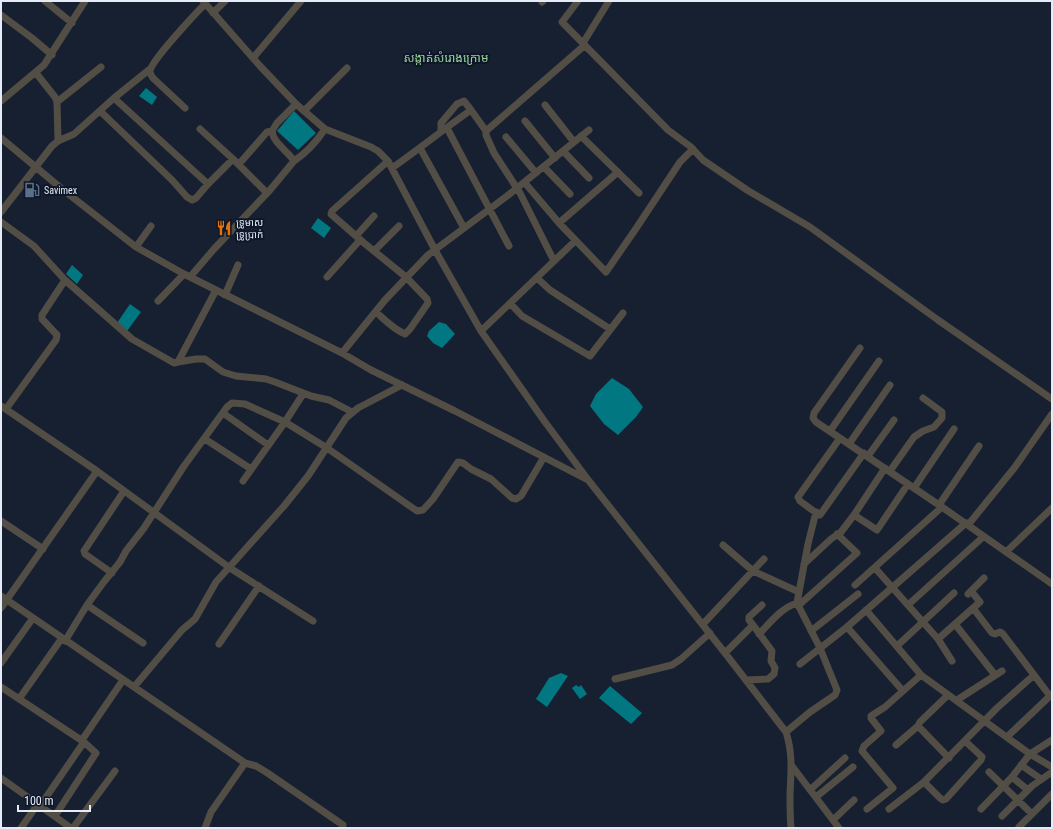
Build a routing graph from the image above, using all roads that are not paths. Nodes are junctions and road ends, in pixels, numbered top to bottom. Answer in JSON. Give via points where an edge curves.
{"nodes":[{"id":1,"x":45,"y":1,"type":"edge"},
{"id":2,"x":85,"y":1,"type":"edge"},
{"id":3,"x":224,"y":1,"type":"edge"},
{"id":4,"x":301,"y":1,"type":"edge"},
{"id":5,"x":578,"y":1,"type":"edge"},
{"id":6,"x":609,"y":1,"type":"edge"},
{"id":7,"x":204,"y":2,"type":"edge"},
{"id":8,"x":213,"y":12,"type":"junction"},
{"id":9,"x":1,"y":15,"type":"edge"},
{"id":10,"x":72,"y":23,"type":"junction"},
{"id":11,"x":584,"y":44,"type":"junction"},
{"id":12,"x":52,"y":55,"type":"junction"},
{"id":13,"x":253,"y":58,"type":"junction"},
{"id":14,"x":101,"y":67,"type":"dead end"},
{"id":15,"x":347,"y":68,"type":"dead end"},
{"id":16,"x":150,"y":69,"type":"junction"},
{"id":17,"x":36,"y":73,"type":"junction"},
{"id":18,"x":114,"y":98,"type":"junction"},
{"id":19,"x":1,"y":101,"type":"edge"},
{"id":20,"x":57,"y":102,"type":"junction"},
{"id":21,"x":296,"y":104,"type":"junction"},
{"id":22,"x":545,"y":105,"type":"dead end"},
{"id":23,"x":185,"y":108,"type":"dead end"},
{"id":24,"x":471,"y":110,"type":"junction"},
{"id":25,"x":100,"y":111,"type":"junction"},
{"id":26,"x":304,"y":111,"type":"junction"},
{"id":27,"x":525,"y":121,"type":"dead end"},
{"id":28,"x":200,"y":129,"type":"dead end"},
{"id":29,"x":325,"y":129,"type":"junction"},
{"id":30,"x":444,"y":129,"type":"junction"},
{"id":31,"x":589,"y":130,"type":"dead end"},
{"id":32,"x":272,"y":131,"type":"junction"},
{"id":33,"x":486,"y":131,"type":"junction"},
{"id":34,"x":581,"y":136,"type":"junction"},
{"id":35,"x":506,"y":137,"type":"dead end"},
{"id":36,"x":1,"y":138,"type":"edge"},
{"id":37,"x":58,"y":141,"type":"junction"},
{"id":38,"x":574,"y":142,"type":"junction"},
{"id":39,"x":420,"y":148,"type":"junction"},
{"id":40,"x":692,"y":149,"type":"junction"},
{"id":41,"x":563,"y":151,"type":"junction"},
{"id":42,"x":555,"y":158,"type":"junction"},
{"id":43,"x":236,"y":161,"type":"junction"},
{"id":44,"x":294,"y":161,"type":"junction"},
{"id":45,"x":388,"y":161,"type":"junction"},
{"id":46,"x":35,"y":166,"type":"junction"},
{"id":47,"x":544,"y":167,"type":"junction"},
{"id":48,"x":392,"y":168,"type":"junction"},
{"id":49,"x":618,"y":172,"type":"junction"},
{"id":50,"x":536,"y":173,"type":"junction"},
{"id":51,"x":589,"y":178,"type":"dead end"},
{"id":52,"x":525,"y":183,"type":"junction"},
{"id":53,"x":208,"y":184,"type":"junction"},
{"id":54,"x":517,"y":189,"type":"junction"},
{"id":55,"x":639,"y":192,"type":"dead end"},
{"id":56,"x":267,"y":193,"type":"junction"},
{"id":57,"x":570,"y":194,"type":"dead end"},
{"id":58,"x":490,"y":208,"type":"junction"},
{"id":59,"x":1,"y":212,"type":"edge"},
{"id":60,"x":374,"y":216,"type":"dead end"},
{"id":61,"x":1,"y":222,"type":"edge"},
{"id":62,"x":559,"y":223,"type":"junction"},
{"id":63,"x":151,"y":226,"type":"dead end"},
{"id":64,"x":398,"y":226,"type":"dead end"},
{"id":65,"x":464,"y":228,"type":"junction"},
{"id":66,"x":358,"y":238,"type":"junction"},
{"id":67,"x":575,"y":241,"type":"junction"},
{"id":68,"x":509,"y":246,"type":"dead end"},
{"id":69,"x":136,"y":247,"type":"junction"},
{"id":70,"x":435,"y":250,"type":"junction"},
{"id":71,"x":374,"y":251,"type":"junction"},
{"id":72,"x":554,"y":261,"type":"junction"},
{"id":73,"x":238,"y":265,"type":"dead end"},
{"id":74,"x":187,"y":276,"type":"junction"},
{"id":75,"x":327,"y":277,"type":"dead end"},
{"id":76,"x":406,"y":277,"type":"junction"},
{"id":77,"x":537,"y":278,"type":"junction"},
{"id":78,"x":65,"y":280,"type":"junction"},
{"id":79,"x":216,"y":290,"type":"junction"},
{"id":80,"x":225,"y":295,"type":"junction"},
{"id":81,"x":158,"y":301,"type":"dead end"},
{"id":82,"x":510,"y":303,"type":"junction"},
{"id":83,"x":376,"y":312,"type":"junction"},
{"id":84,"x":623,"y":313,"type":"dead end"},
{"id":85,"x":610,"y":329,"type":"junction"},
{"id":86,"x":481,"y":331,"type":"junction"},
{"id":87,"x":860,"y":348,"type":"dead end"},
{"id":88,"x":342,"y":353,"type":"junction"},
{"id":89,"x":879,"y":361,"type":"dead end"},
{"id":90,"x":178,"y":362,"type":"junction"},
{"id":91,"x":402,"y":385,"type":"junction"},
{"id":92,"x":890,"y":385,"type":"dead end"},
{"id":93,"x":303,"y":394,"type":"junction"},
{"id":94,"x":923,"y":398,"type":"dead end"},
{"id":95,"x":1052,"y":399,"type":"edge"},
{"id":96,"x":3,"y":407,"type":"edge"},
{"id":97,"x":352,"y":412,"type":"junction"},
{"id":98,"x":223,"y":413,"type":"junction"},
{"id":99,"x":1052,"y":414,"type":"edge"},
{"id":100,"x":894,"y":420,"type":"dead end"},
{"id":101,"x":285,"y":422,"type":"junction"},
{"id":102,"x":954,"y":429,"type":"dead end"},
{"id":103,"x":830,"y":431,"type":"junction"},
{"id":104,"x":840,"y":438,"type":"junction"},
{"id":105,"x":204,"y":439,"type":"junction"},
{"id":106,"x":849,"y":444,"type":"junction"},
{"id":107,"x":268,"y":445,"type":"junction"},
{"id":108,"x":979,"y":446,"type":"dead end"},
{"id":109,"x":327,"y":448,"type":"junction"},
{"id":110,"x":866,"y":455,"type":"junction"},
{"id":111,"x":544,"y":457,"type":"junction"},
{"id":112,"x":251,"y":469,"type":"junction"},
{"id":113,"x":888,"y":470,"type":"junction"},
{"id":114,"x":97,"y":471,"type":"junction"},
{"id":115,"x":243,"y":481,"type":"dead end"},
{"id":116,"x":589,"y":481,"type":"junction"},
{"id":117,"x":911,"y":486,"type":"junction"},
{"id":118,"x":124,"y":491,"type":"junction"},
{"id":119,"x":941,"y":506,"type":"junction"},
{"id":120,"x":1052,"y":508,"type":"edge"},
{"id":121,"x":153,"y":512,"type":"junction"},
{"id":122,"x":816,"y":512,"type":"junction"},
{"id":123,"x":854,"y":515,"type":"junction"},
{"id":124,"x":1,"y":521,"type":"edge"},
{"id":125,"x":967,"y":524,"type":"junction"},
{"id":126,"x":877,"y":530,"type":"junction"},
{"id":127,"x":837,"y":534,"type":"junction"},
{"id":128,"x":883,"y":535,"type":"dead end"},
{"id":129,"x":983,"y":536,"type":"junction"},
{"id":130,"x":723,"y":545,"type":"dead end"},
{"id":131,"x":43,"y":549,"type":"junction"},
{"id":132,"x":1006,"y":552,"type":"junction"},
{"id":133,"x":764,"y":559,"type":"dead end"},
{"id":134,"x":804,"y":564,"type":"junction"},
{"id":135,"x":230,"y":568,"type":"junction"},
{"id":136,"x":875,"y":568,"type":"junction"},
{"id":137,"x":753,"y":571,"type":"junction"},
{"id":138,"x":112,"y":573,"type":"junction"},
{"id":139,"x":984,"y":578,"type":"dead end"},
{"id":140,"x":1052,"y":584,"type":"edge"},
{"id":141,"x":856,"y":585,"type":"dead end"},
{"id":142,"x":258,"y":586,"type":"junction"},
{"id":143,"x":892,"y":588,"type":"junction"},
{"id":144,"x":799,"y":592,"type":"junction"},
{"id":145,"x":954,"y":593,"type":"dead end"},
{"id":146,"x":858,"y":594,"type":"dead end"},
{"id":147,"x":4,"y":598,"type":"edge"},
{"id":148,"x":762,"y":604,"type":"dead end"},
{"id":149,"x":908,"y":604,"type":"junction"},
{"id":150,"x":88,"y":605,"type":"junction"},
{"id":151,"x":798,"y":605,"type":"junction"},
{"id":152,"x":1,"y":608,"type":"edge"},
{"id":153,"x":973,"y":608,"type":"junction"},
{"id":154,"x":866,"y":610,"type":"junction"},
{"id":155,"x":32,"y":618,"type":"junction"},
{"id":156,"x":313,"y":621,"type":"dead end"},
{"id":157,"x":923,"y":622,"type":"junction"},
{"id":158,"x":703,"y":624,"type":"junction"},
{"id":159,"x":955,"y":624,"type":"junction"},
{"id":160,"x":753,"y":625,"type":"junction"},
{"id":161,"x":848,"y":627,"type":"junction"},
{"id":162,"x":811,"y":631,"type":"junction"},
{"id":163,"x":710,"y":634,"type":"junction"},
{"id":164,"x":758,"y":634,"type":"junction"},
{"id":165,"x":63,"y":639,"type":"junction"},
{"id":166,"x":938,"y":639,"type":"junction"},
{"id":167,"x":143,"y":643,"type":"dead end"},
{"id":168,"x":219,"y":644,"type":"dead end"},
{"id":169,"x":897,"y":646,"type":"junction"},
{"id":170,"x":820,"y":648,"type":"junction"},
{"id":171,"x":725,"y":652,"type":"junction"},
{"id":172,"x":952,"y":661,"type":"dead end"},
{"id":173,"x":1,"y":663,"type":"edge"},
{"id":174,"x":800,"y":664,"type":"dead end"},
{"id":175,"x":1002,"y":671,"type":"dead end"},
{"id":176,"x":921,"y":674,"type":"junction"},
{"id":177,"x":995,"y":675,"type":"junction"},
{"id":178,"x":1034,"y":675,"type":"junction"},
{"id":179,"x":615,"y":679,"type":"dead end"},
{"id":180,"x":123,"y":680,"type":"junction"},
{"id":181,"x":746,"y":680,"type":"junction"},
{"id":182,"x":1,"y":687,"type":"edge"},
{"id":183,"x":134,"y":687,"type":"junction"},
{"id":184,"x":903,"y":691,"type":"junction"},
{"id":185,"x":948,"y":695,"type":"junction"},
{"id":186,"x":1051,"y":695,"type":"edge"},
{"id":187,"x":19,"y":699,"type":"junction"},
{"id":188,"x":957,"y":700,"type":"junction"},
{"id":189,"x":985,"y":721,"type":"junction"},
{"id":190,"x":918,"y":726,"type":"junction"},
{"id":191,"x":786,"y":732,"type":"junction"},
{"id":192,"x":1008,"y":736,"type":"junction"},
{"id":193,"x":1052,"y":740,"type":"edge"},
{"id":194,"x":83,"y":741,"type":"junction"},
{"id":195,"x":964,"y":741,"type":"junction"},
{"id":196,"x":896,"y":745,"type":"dead end"},
{"id":197,"x":1030,"y":754,"type":"junction"},
{"id":198,"x":845,"y":758,"type":"dead end"},
{"id":199,"x":949,"y":758,"type":"junction"},
{"id":200,"x":245,"y":763,"type":"junction"},
{"id":201,"x":1021,"y":765,"type":"junction"},
{"id":202,"x":792,"y":766,"type":"junction"},
{"id":203,"x":1052,"y":767,"type":"edge"},
{"id":204,"x":853,"y":768,"type":"dead end"},
{"id":205,"x":115,"y":771,"type":"dead end"},
{"id":206,"x":989,"y":772,"type":"dead end"},
{"id":207,"x":1012,"y":777,"type":"junction"},
{"id":208,"x":1,"y":778,"type":"edge"},
{"id":209,"x":1041,"y":779,"type":"junction"},
{"id":210,"x":924,"y":782,"type":"junction"},
{"id":211,"x":1002,"y":786,"type":"junction"},
{"id":212,"x":810,"y":790,"type":"junction"},
{"id":213,"x":1028,"y":790,"type":"junction"},
{"id":214,"x":1052,"y":794,"type":"edge"},
{"id":215,"x":816,"y":797,"type":"junction"},
{"id":216,"x":854,"y":800,"type":"dead end"},
{"id":217,"x":1017,"y":801,"type":"junction"},
{"id":218,"x":40,"y":806,"type":"junction"},
{"id":219,"x":867,"y":809,"type":"dead end"},
{"id":220,"x":889,"y":809,"type":"dead end"},
{"id":221,"x":981,"y":809,"type":"dead end"},
{"id":222,"x":1032,"y":814,"type":"junction"},
{"id":223,"x":55,"y":816,"type":"junction"},
{"id":224,"x":1002,"y":816,"type":"dead end"},
{"id":225,"x":833,"y":820,"type":"junction"},
{"id":226,"x":343,"y":825,"type":"dead end"},
{"id":227,"x":1019,"y":827,"type":"dead end"},
{"id":228,"x":21,"y":828,"type":"edge"},
{"id":229,"x":72,"y":828,"type":"edge"},
{"id":230,"x":205,"y":828,"type":"edge"},
{"id":231,"x":790,"y":828,"type":"edge"},
{"id":232,"x":839,"y":828,"type":"edge"}],
"edges":[{"from":1,"to":10,"type":"street"},
{"from":2,"to":10,"type":"street"},
{"from":3,"to":8,"type":"street"},
{"from":4,"to":13,"type":"street"},
{"from":5,"to":11,"type":"street","via":[[562,22]]},
{"from":6,"to":11,"type":"street"},
{"from":7,"to":8,"type":"street"},
{"from":7,"to":16,"type":"street"},
{"from":8,"to":13,"type":"street"},
{"from":9,"to":12,"type":"street"},
{"from":10,"to":12,"type":"street"},
{"from":11,"to":33,"type":"street"},
{"from":11,"to":40,"type":"street","via":[[668,130]]},
{"from":12,"to":17,"type":"street"},
{"from":13,"to":21,"type":"street"},
{"from":14,"to":20,"type":"street"},
{"from":15,"to":26,"type":"street"},
{"from":16,"to":18,"type":"street"},
{"from":16,"to":23,"type":"street","via":[[151,76]]},
{"from":17,"to":19,"type":"street"},
{"from":17,"to":20,"type":"street"},
{"from":18,"to":25,"type":"street"},
{"from":18,"to":53,"type":"street"},
{"from":20,"to":37,"type":"street"},
{"from":21,"to":26,"type":"street"},
{"from":21,"to":32,"type":"street"},
{"from":22,"to":38,"type":"street"},
{"from":24,"to":30,"type":"street"},
{"from":24,"to":30,"type":"street","via":[[464,101],[457,104],[441,123]]},
{"from":24,"to":33,"type":"street"},
{"from":25,"to":37,"type":"street","via":[[74,134]]},
{"from":25,"to":53,"type":"street","via":[[187,197],[192,200],[196,198]]},
{"from":26,"to":29,"type":"street"},
{"from":27,"to":42,"type":"street"},
{"from":28,"to":43,"type":"street"},
{"from":29,"to":44,"type":"street"},
{"from":29,"to":45,"type":"street","via":[[371,147]]},
{"from":30,"to":39,"type":"street"},
{"from":30,"to":58,"type":"street"},
{"from":31,"to":34,"type":"street"},
{"from":32,"to":43,"type":"street","via":[[267,132]]},
{"from":32,"to":44,"type":"street","via":[[274,138]]},
{"from":33,"to":54,"type":"street","via":[[494,153]]},
{"from":34,"to":38,"type":"street"},
{"from":34,"to":49,"type":"street"},
{"from":35,"to":50,"type":"street"},
{"from":36,"to":46,"type":"street"},
{"from":37,"to":46,"type":"street"},
{"from":38,"to":41,"type":"street"},
{"from":39,"to":48,"type":"street"},
{"from":39,"to":65,"type":"street"},
{"from":40,"to":67,"type":"street","via":[[680,162],[606,272]]},
{"from":40,"to":95,"type":"street","via":[[703,160],[747,190],[810,227]]},
{"from":41,"to":42,"type":"street"},
{"from":41,"to":51,"type":"street"},
{"from":42,"to":47,"type":"street"},
{"from":43,"to":53,"type":"street"},
{"from":43,"to":56,"type":"street"},
{"from":44,"to":56,"type":"street"},
{"from":45,"to":48,"type":"street"},
{"from":45,"to":66,"type":"street","via":[[332,211],[331,214]]},
{"from":46,"to":59,"type":"street"},
{"from":46,"to":69,"type":"street"},
{"from":47,"to":50,"type":"street"},
{"from":47,"to":57,"type":"street"},
{"from":48,"to":70,"type":"street"},
{"from":49,"to":55,"type":"street"},
{"from":49,"to":62,"type":"street"},
{"from":50,"to":52,"type":"street"},
{"from":52,"to":54,"type":"street"},
{"from":52,"to":62,"type":"street"},
{"from":54,"to":58,"type":"street"},
{"from":54,"to":72,"type":"street"},
{"from":56,"to":74,"type":"street"},
{"from":58,"to":65,"type":"street"},
{"from":58,"to":68,"type":"street"},
{"from":60,"to":66,"type":"street"},
{"from":61,"to":78,"type":"street","via":[[34,246]]},
{"from":62,"to":67,"type":"street"},
{"from":63,"to":69,"type":"street"},
{"from":64,"to":71,"type":"street"},
{"from":65,"to":70,"type":"street"},
{"from":66,"to":71,"type":"street"},
{"from":66,"to":75,"type":"street"},
{"from":67,"to":72,"type":"street"},
{"from":69,"to":74,"type":"street"},
{"from":70,"to":76,"type":"street"},
{"from":70,"to":86,"type":"street"},
{"from":71,"to":76,"type":"street"},
{"from":72,"to":77,"type":"street"},
{"from":73,"to":80,"type":"street"},
{"from":74,"to":79,"type":"street"},
{"from":74,"to":81,"type":"street"},
{"from":76,"to":83,"type":"street"},
{"from":76,"to":83,"type":"street","via":[[428,303],[410,329],[405,334],[400,332]]},
{"from":77,"to":82,"type":"street"},
{"from":77,"to":85,"type":"street","via":[[550,290]]},
{"from":78,"to":90,"type":"street","via":[[132,339],[174,363]]},
{"from":78,"to":96,"type":"street","via":[[42,315],[42,319],[57,335],[56,340]]},
{"from":79,"to":80,"type":"street"},
{"from":79,"to":90,"type":"street"},
{"from":80,"to":88,"type":"street"},
{"from":82,"to":85,"type":"street","via":[[522,316],[590,356]]},
{"from":82,"to":86,"type":"street"},
{"from":83,"to":88,"type":"street"},
{"from":84,"to":85,"type":"street"},
{"from":86,"to":116,"type":"street"},
{"from":87,"to":103,"type":"street","via":[[814,413],[813,418],[816,422]]},
{"from":88,"to":91,"type":"street"},
{"from":89,"to":103,"type":"street"},
{"from":90,"to":93,"type":"street","via":[[205,359],[223,372],[266,379]]},
{"from":91,"to":97,"type":"street"},
{"from":91,"to":111,"type":"street"},
{"from":92,"to":106,"type":"street"},
{"from":93,"to":97,"type":"street","via":[[329,400]]},
{"from":93,"to":101,"type":"street"},
{"from":94,"to":113,"type":"street","via":[[942,412],[942,418],[934,427],[914,437]]},
{"from":96,"to":114,"type":"street"},
{"from":97,"to":109,"type":"street"},
{"from":98,"to":101,"type":"street","via":[[230,404],[237,403]]},
{"from":98,"to":105,"type":"street"},
{"from":98,"to":107,"type":"street"},
{"from":99,"to":125,"type":"street","via":[[1015,467]]},
{"from":100,"to":110,"type":"street"},
{"from":101,"to":107,"type":"street"},
{"from":101,"to":109,"type":"street"},
{"from":102,"to":117,"type":"street"},
{"from":103,"to":104,"type":"street"},
{"from":104,"to":106,"type":"street"},
{"from":104,"to":122,"type":"street","via":[[798,497]]},
{"from":105,"to":112,"type":"street"},
{"from":105,"to":121,"type":"street"},
{"from":106,"to":110,"type":"street"},
{"from":107,"to":112,"type":"street"},
{"from":108,"to":119,"type":"street"},
{"from":109,"to":111,"type":"street","via":[[417,510],[422,510],[433,499],[458,462],[491,478],[516,499],[521,496]]},
{"from":109,"to":135,"type":"street","via":[[284,506]]},
{"from":110,"to":113,"type":"street"},
{"from":110,"to":122,"type":"street","via":[[820,515]]},
{"from":111,"to":116,"type":"street"},
{"from":112,"to":115,"type":"street"},
{"from":113,"to":117,"type":"street"},
{"from":113,"to":123,"type":"street"},
{"from":114,"to":118,"type":"street"},
{"from":114,"to":131,"type":"street"},
{"from":116,"to":158,"type":"street"},
{"from":117,"to":119,"type":"street"},
{"from":117,"to":126,"type":"street"},
{"from":118,"to":121,"type":"street"},
{"from":118,"to":138,"type":"street","via":[[84,550],[85,554]]},
{"from":119,"to":125,"type":"street"},
{"from":119,"to":136,"type":"street"},
{"from":120,"to":132,"type":"street"},
{"from":121,"to":135,"type":"street"},
{"from":121,"to":138,"type":"street"},
{"from":122,"to":134,"type":"street"},
{"from":123,"to":126,"type":"street"},
{"from":123,"to":127,"type":"street"},
{"from":124,"to":131,"type":"street"},
{"from":125,"to":129,"type":"street"},
{"from":125,"to":143,"type":"street"},
{"from":126,"to":128,"type":"street"},
{"from":127,"to":134,"type":"street"},
{"from":127,"to":151,"type":"street","via":[[857,553]]},
{"from":129,"to":132,"type":"street"},
{"from":129,"to":149,"type":"street"},
{"from":130,"to":137,"type":"street"},
{"from":131,"to":147,"type":"street"},
{"from":132,"to":140,"type":"street"},
{"from":133,"to":137,"type":"street"},
{"from":134,"to":144,"type":"street"},
{"from":135,"to":142,"type":"street"},
{"from":135,"to":183,"type":"street","via":[[214,585],[196,619],[182,630]]},
{"from":136,"to":141,"type":"street"},
{"from":136,"to":143,"type":"street"},
{"from":137,"to":144,"type":"street"},
{"from":137,"to":158,"type":"street"},
{"from":138,"to":150,"type":"street"},
{"from":139,"to":153,"type":"street","via":[[969,593],[980,602]]},
{"from":142,"to":156,"type":"street"},
{"from":142,"to":168,"type":"street"},
{"from":143,"to":149,"type":"street"},
{"from":143,"to":154,"type":"street"},
{"from":144,"to":151,"type":"street"},
{"from":145,"to":157,"type":"street"},
{"from":146,"to":162,"type":"street"},
{"from":147,"to":152,"type":"street"},
{"from":147,"to":155,"type":"street"},
{"from":148,"to":160,"type":"street","via":[[749,617]]},
{"from":149,"to":157,"type":"street"},
{"from":150,"to":165,"type":"street"},
{"from":150,"to":167,"type":"street"},
{"from":151,"to":162,"type":"street"},
{"from":151,"to":164,"type":"street","via":[[790,605],[783,610]]},
{"from":153,"to":159,"type":"street"},
{"from":153,"to":178,"type":"street","via":[[992,633],[1003,634]]},
{"from":154,"to":161,"type":"street"},
{"from":154,"to":169,"type":"street"},
{"from":155,"to":165,"type":"street"},
{"from":155,"to":173,"type":"street"},
{"from":157,"to":166,"type":"street"},
{"from":157,"to":169,"type":"street"},
{"from":158,"to":163,"type":"street"},
{"from":159,"to":166,"type":"street"},
{"from":159,"to":177,"type":"street"},
{"from":160,"to":164,"type":"street"},
{"from":160,"to":171,"type":"street"},
{"from":161,"to":170,"type":"street"},
{"from":161,"to":184,"type":"street"},
{"from":162,"to":170,"type":"street"},
{"from":163,"to":171,"type":"street"},
{"from":163,"to":179,"type":"street","via":[[672,665]]},
{"from":164,"to":181,"type":"street","via":[[772,651],[774,674],[768,679]]},
{"from":165,"to":180,"type":"street"},
{"from":165,"to":187,"type":"street"},
{"from":166,"to":172,"type":"street"},
{"from":169,"to":176,"type":"street"},
{"from":170,"to":174,"type":"street"},
{"from":170,"to":191,"type":"street","via":[[837,692]]},
{"from":171,"to":181,"type":"street"},
{"from":175,"to":177,"type":"street"},
{"from":176,"to":184,"type":"street"},
{"from":176,"to":185,"type":"street"},
{"from":177,"to":188,"type":"street"},
{"from":178,"to":186,"type":"street"},
{"from":178,"to":189,"type":"street"},
{"from":180,"to":183,"type":"street"},
{"from":180,"to":194,"type":"street"},
{"from":181,"to":191,"type":"street"},
{"from":182,"to":187,"type":"street"},
{"from":183,"to":200,"type":"street"},
{"from":184,"to":219,"type":"street","via":[[871,716],[881,731],[862,751],[893,788]]},
{"from":185,"to":188,"type":"street"},
{"from":185,"to":190,"type":"street"},
{"from":186,"to":192,"type":"street"},
{"from":187,"to":194,"type":"street"},
{"from":188,"to":189,"type":"street"},
{"from":189,"to":192,"type":"street"},
{"from":189,"to":195,"type":"street"},
{"from":190,"to":196,"type":"street"},
{"from":190,"to":199,"type":"street"},
{"from":191,"to":202,"type":"street"},
{"from":192,"to":197,"type":"street"},
{"from":193,"to":197,"type":"street"},
{"from":194,"to":218,"type":"street"},
{"from":194,"to":223,"type":"street","via":[[96,753]]},
{"from":195,"to":199,"type":"street"},
{"from":195,"to":210,"type":"street","via":[[982,757],[946,800],[940,798]]},
{"from":197,"to":201,"type":"street"},
{"from":197,"to":203,"type":"street"},
{"from":198,"to":212,"type":"street"},
{"from":199,"to":210,"type":"street"},
{"from":200,"to":226,"type":"street","via":[[266,772]]},
{"from":200,"to":230,"type":"street","via":[[211,812]]},
{"from":201,"to":207,"type":"street"},
{"from":201,"to":209,"type":"street"},
{"from":202,"to":212,"type":"street"},
{"from":202,"to":231,"type":"street"},
{"from":203,"to":209,"type":"street"},
{"from":204,"to":215,"type":"street"},
{"from":205,"to":229,"type":"street"},
{"from":206,"to":211,"type":"street"},
{"from":207,"to":211,"type":"street"},
{"from":207,"to":213,"type":"street"},
{"from":208,"to":218,"type":"street"},
{"from":209,"to":213,"type":"street"},
{"from":210,"to":220,"type":"street"},
{"from":211,"to":217,"type":"street"},
{"from":211,"to":221,"type":"street"},
{"from":212,"to":215,"type":"street"},
{"from":213,"to":217,"type":"street"},
{"from":214,"to":222,"type":"street"},
{"from":215,"to":225,"type":"street"},
{"from":216,"to":225,"type":"street"},
{"from":217,"to":222,"type":"street"},
{"from":217,"to":224,"type":"street"},
{"from":218,"to":223,"type":"street"},
{"from":218,"to":228,"type":"street","via":[[34,808]]},
{"from":222,"to":227,"type":"street"},
{"from":223,"to":229,"type":"street"},
{"from":225,"to":232,"type":"street"}]}
